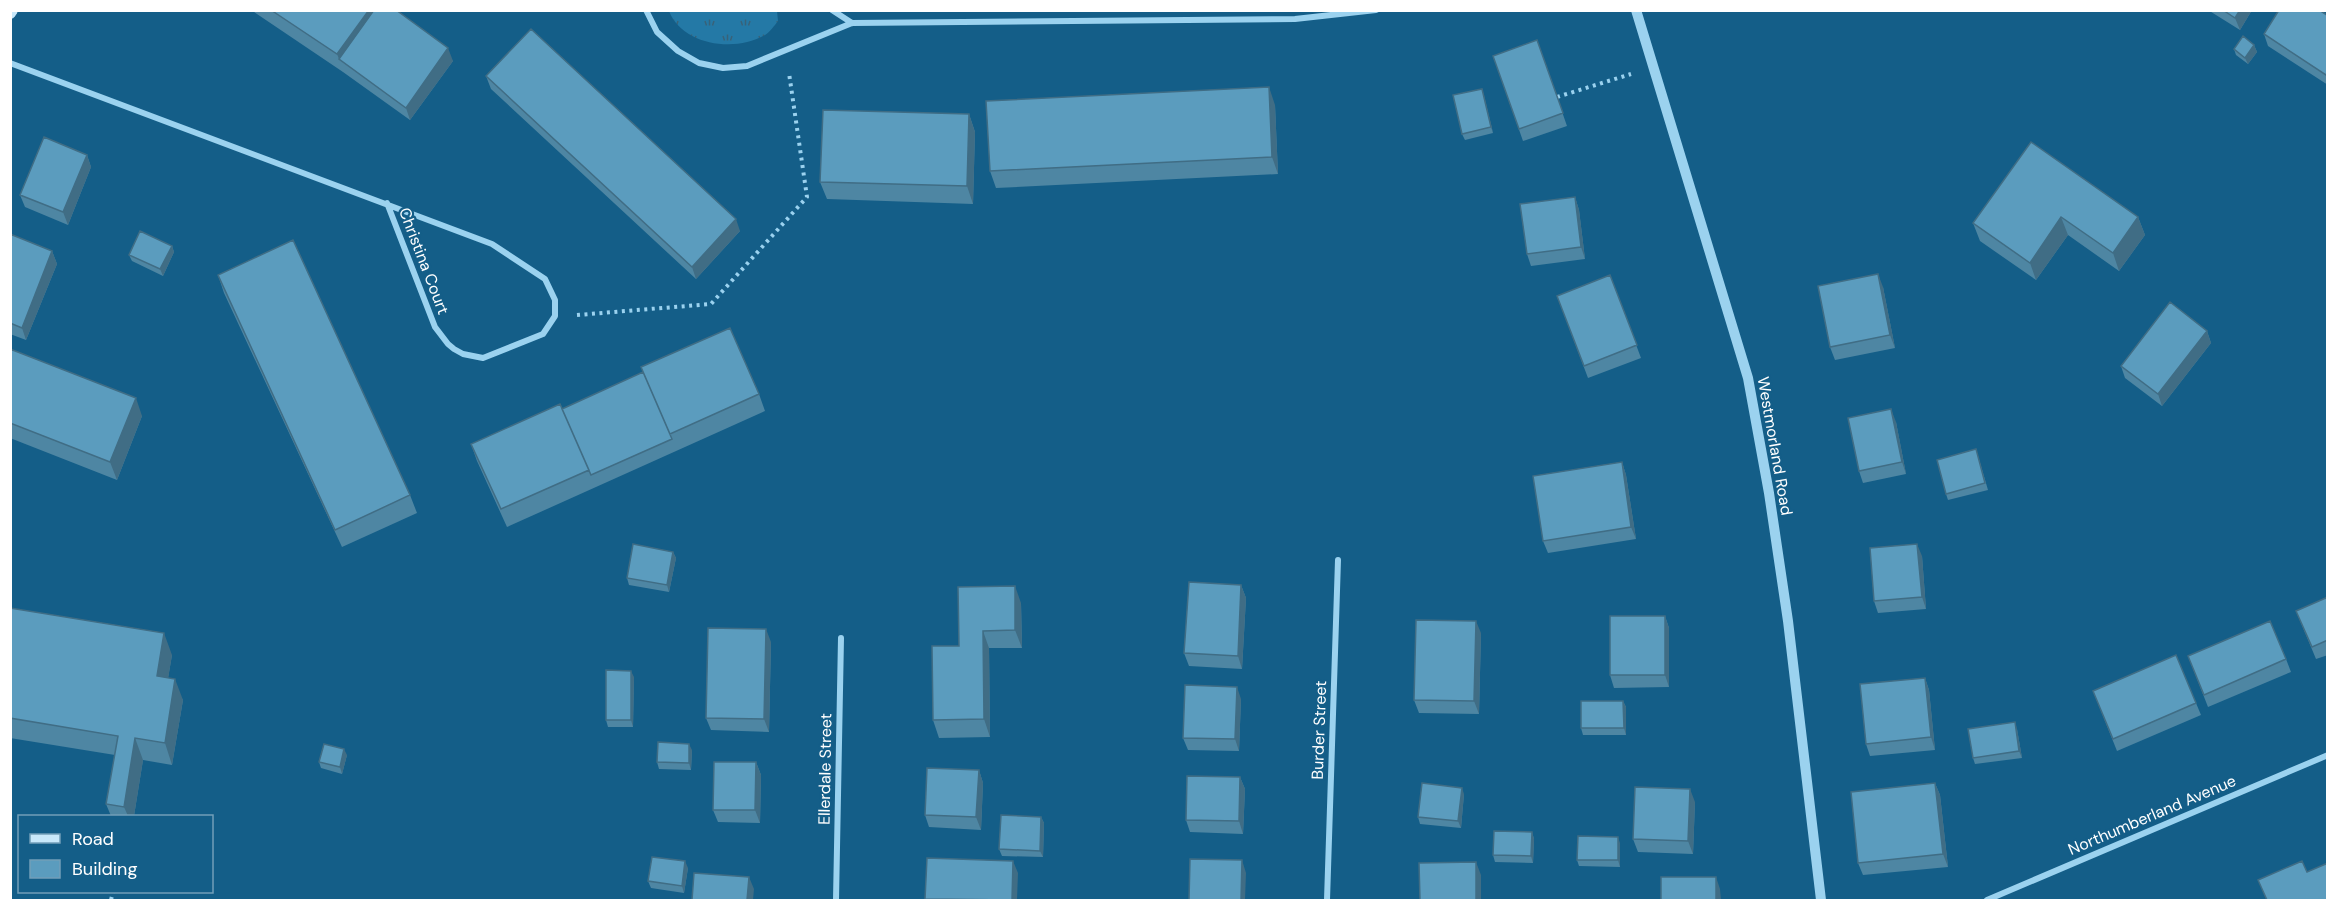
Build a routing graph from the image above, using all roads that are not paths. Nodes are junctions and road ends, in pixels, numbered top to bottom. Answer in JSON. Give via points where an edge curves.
{"nodes":[{"id":1,"x":646,"y":10,"type":"edge"},
{"id":2,"x":832,"y":10,"type":"edge"},
{"id":3,"x":1376,"y":10,"type":"edge"},
{"id":4,"x":1636,"y":10,"type":"edge"},
{"id":5,"x":852,"y":23,"type":"junction"},
{"id":6,"x":10,"y":63,"type":"edge"},
{"id":7,"x":387,"y":203,"type":"junction"},
{"id":8,"x":1338,"y":560,"type":"dead end"},
{"id":9,"x":841,"y":639,"type":"dead end"},
{"id":10,"x":2328,"y":755,"type":"edge"},
{"id":11,"x":836,"y":900,"type":"edge"},
{"id":12,"x":1327,"y":900,"type":"edge"},
{"id":13,"x":1821,"y":900,"type":"edge"},
{"id":14,"x":1987,"y":900,"type":"edge"}],
"edges":[{"from":1,"to":5,"type":"street","via":[[657,32],[678,51],[699,63],[723,68],[747,66]]},
{"from":2,"to":5,"type":"street"},
{"from":3,"to":5,"type":"street","via":[[1295,19]]},
{"from":4,"to":13,"type":"street","name":"Westmorland Road","via":[[1748,378],[1788,621]]},
{"from":6,"to":7,"type":"street","name":"Christina Court"},
{"from":7,"to":7,"type":"street","name":"Christina Court","via":[[492,244],[545,279],[555,300],[555,316],[543,334],[483,358],[463,354],[448,344],[435,327]]},
{"from":8,"to":12,"type":"street","name":"Burder Street"},
{"from":9,"to":11,"type":"street","name":"Ellerdale Street"},
{"from":10,"to":14,"type":"street","name":"Northumberland Avenue"}]}
